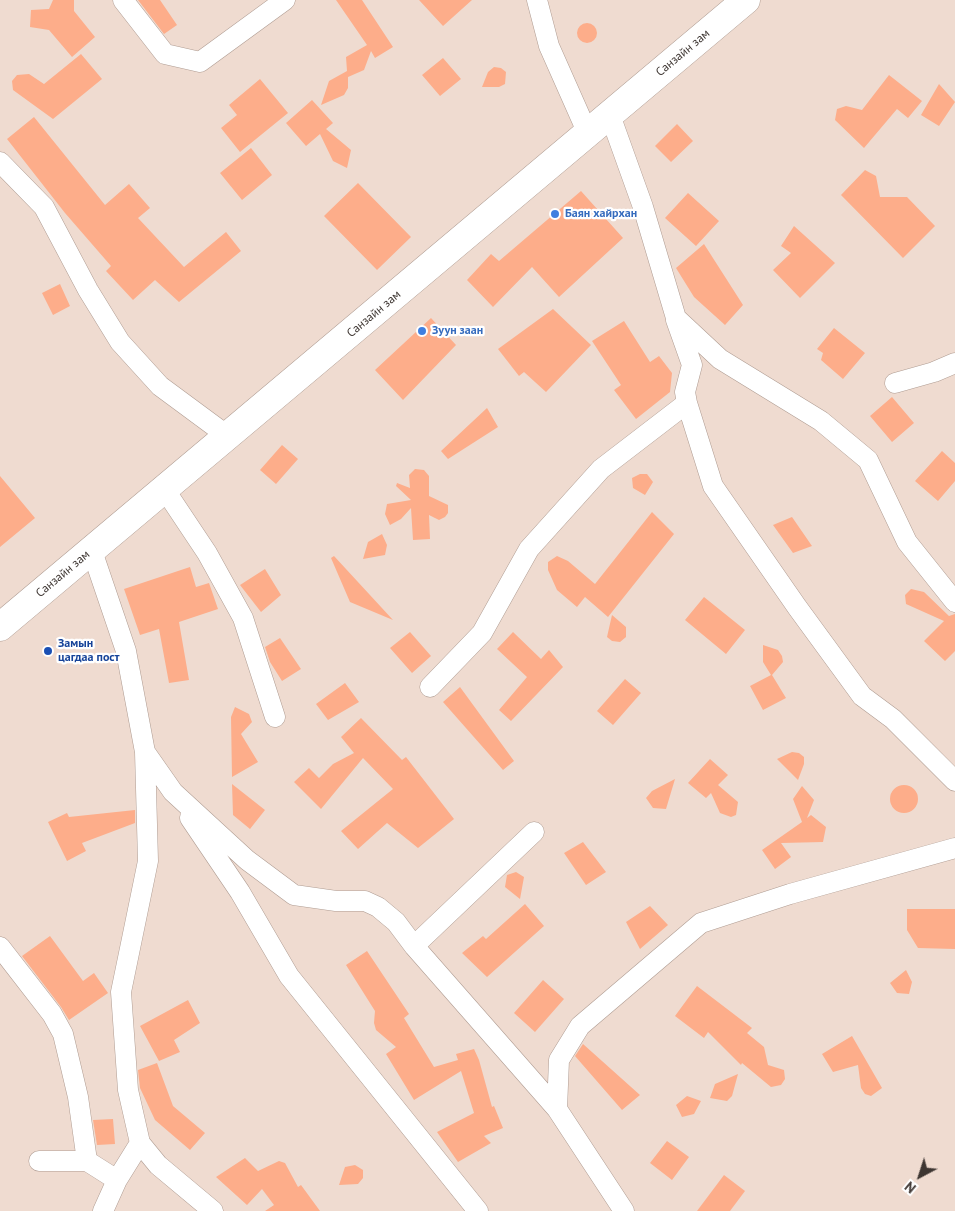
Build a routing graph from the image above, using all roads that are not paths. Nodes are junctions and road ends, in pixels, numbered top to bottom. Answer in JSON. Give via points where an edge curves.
{"nodes":[{"id":1,"x":123,"y":0,"type":"edge"},
{"id":2,"x":285,"y":0,"type":"edge"},
{"id":3,"x":537,"y":0,"type":"edge"},
{"id":4,"x":746,"y":0,"type":"edge"},
{"id":5,"x":610,"y":115,"type":"junction"},
{"id":6,"x":588,"y":134,"type":"junction"},
{"id":7,"x":0,"y":162,"type":"edge"},
{"id":8,"x":676,"y":318,"type":"junction"},
{"id":9,"x":955,"y":363,"type":"edge"},
{"id":10,"x":895,"y":383,"type":"dead end"},
{"id":11,"x":687,"y":403,"type":"junction"},
{"id":12,"x":229,"y":437,"type":"junction"},
{"id":13,"x":164,"y":490,"type":"junction"},
{"id":14,"x":92,"y":550,"type":"junction"},
{"id":15,"x":955,"y":602,"type":"edge"},
{"id":16,"x":0,"y":627,"type":"edge"},
{"id":17,"x":430,"y":688,"type":"dead end"},
{"id":18,"x":274,"y":718,"type":"dead end"},
{"id":19,"x":145,"y":752,"type":"junction"},
{"id":20,"x":955,"y":781,"type":"edge"},
{"id":21,"x":534,"y":832,"type":"dead end"},
{"id":22,"x":955,"y":848,"type":"edge"},
{"id":23,"x":414,"y":946,"type":"junction"},
{"id":24,"x":0,"y":947,"type":"edge"},
{"id":25,"x":557,"y":1109,"type":"junction"},
{"id":26,"x":140,"y":1143,"type":"junction"},
{"id":27,"x":39,"y":1161,"type":"dead end"},
{"id":28,"x":87,"y":1161,"type":"junction"},
{"id":29,"x":117,"y":1180,"type":"junction"},
{"id":30,"x":103,"y":1211,"type":"edge"},
{"id":31,"x":213,"y":1211,"type":"edge"},
{"id":32,"x":478,"y":1211,"type":"edge"},
{"id":33,"x":624,"y":1211,"type":"edge"}],
"edges":[{"from":1,"to":2,"type":"street","via":[[165,54],[200,62]]},
{"from":3,"to":6,"type":"street","via":[[549,46]]},
{"from":4,"to":5,"type":"main road","name":"Санзайн зам"},
{"from":5,"to":6,"type":"main road","name":"Санзайн зам"},
{"from":5,"to":8,"type":"street","via":[[644,207]]},
{"from":6,"to":12,"type":"main road","name":"Санзайн зам"},
{"from":7,"to":12,"type":"street","via":[[44,207],[120,342],[160,386]]},
{"from":8,"to":11,"type":"street","via":[[692,365],[685,392]]},
{"from":8,"to":15,"type":"street","via":[[720,359],[821,422],[868,460],[907,542]]},
{"from":9,"to":10,"type":"street"},
{"from":11,"to":17,"type":"street","via":[[602,469],[529,549],[482,633]]},
{"from":11,"to":20,"type":"street","via":[[713,486],[797,607],[862,696],[893,719]]},
{"from":12,"to":13,"type":"main road","name":"Санзайн зам"},
{"from":13,"to":14,"type":"main road","name":"Санзайн зам"},
{"from":13,"to":18,"type":"street","via":[[207,553],[242,618]]},
{"from":14,"to":16,"type":"main road","name":"Санзайн зам"},
{"from":14,"to":19,"type":"street","via":[[126,651]]},
{"from":19,"to":23,"type":"street","via":[[173,792],[247,860],[294,895],[365,901],[378,906],[396,922]]},
{"from":19,"to":26,"type":"street","via":[[148,861],[121,992],[128,1090]]},
{"from":19,"to":32,"type":"street","via":[[240,892],[289,976]]},
{"from":21,"to":23,"type":"street"},
{"from":22,"to":25,"type":"street","via":[[790,894],[701,923],[580,1026],[559,1060]]},
{"from":23,"to":25,"type":"street"},
{"from":24,"to":28,"type":"street","via":[[52,1014],[63,1034],[78,1097]]},
{"from":25,"to":33,"type":"street"},
{"from":26,"to":29,"type":"street"},
{"from":26,"to":31,"type":"street","via":[[158,1164]]},
{"from":27,"to":28,"type":"street"},
{"from":28,"to":29,"type":"street"},
{"from":29,"to":30,"type":"street"}]}
